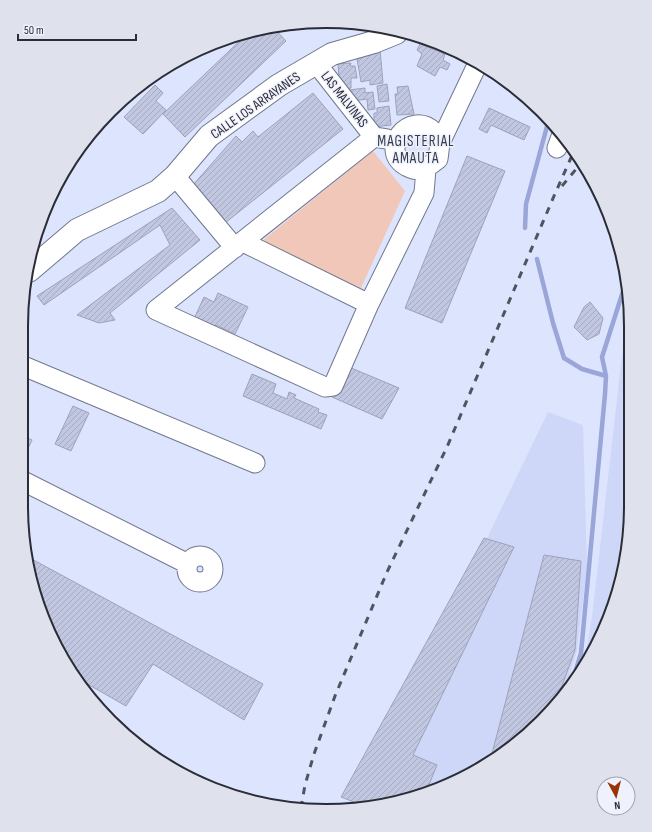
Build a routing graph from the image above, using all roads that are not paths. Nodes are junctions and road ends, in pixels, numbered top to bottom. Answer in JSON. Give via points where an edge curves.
{"nodes":[{"id":1,"x":390,"y":35,"type":"edge"},
{"id":2,"x":316,"y":63,"type":"junction"},
{"id":3,"x":475,"y":68,"type":"edge"},
{"id":4,"x":374,"y":137,"type":"junction"},
{"id":5,"x":396,"y":141,"type":"junction"},
{"id":6,"x":440,"y":143,"type":"junction"},
{"id":7,"x":426,"y":169,"type":"junction"},
{"id":8,"x":175,"y":176,"type":"junction"},
{"id":9,"x":239,"y":245,"type":"junction"},
{"id":10,"x":34,"y":266,"type":"edge"},
{"id":11,"x":369,"y":304,"type":"junction"},
{"id":12,"x":28,"y":368,"type":"edge"},
{"id":13,"x":255,"y":463,"type":"dead end"},
{"id":14,"x":28,"y":484,"type":"edge"},
{"id":15,"x":188,"y":564,"type":"dead end"}],
"edges":[{"from":1,"to":2,"type":"street","name":"CALLE LOS ARRAYANES","via":[[332,54]]},
{"from":2,"to":4,"type":"street","name":"LAS MALVINAS"},
{"from":2,"to":8,"type":"street","name":"CALLE LOS ARRAYANES","via":[[279,85],[209,136]]},
{"from":3,"to":6,"type":"street"},
{"from":4,"to":5,"type":"street","name":"LAS MALVINAS"},
{"from":4,"to":9,"type":"street"},
{"from":5,"to":6,"type":"street","via":[[402,131],[413,126],[425,126],[434,133]]},
{"from":5,"to":7,"type":"street","via":[[395,154],[402,164],[413,170]]},
{"from":6,"to":7,"type":"street","via":[[438,159]]},
{"from":7,"to":11,"type":"street","via":[[424,193]]},
{"from":8,"to":9,"type":"street"},
{"from":8,"to":10,"type":"street","name":"CALLE LOS ARRAYANES","via":[[158,191],[77,230]]},
{"from":9,"to":11,"type":"street"},
{"from":9,"to":11,"type":"street","via":[[156,310],[325,387],[333,386]]},
{"from":12,"to":13,"type":"street"},
{"from":14,"to":15,"type":"street"}]}
